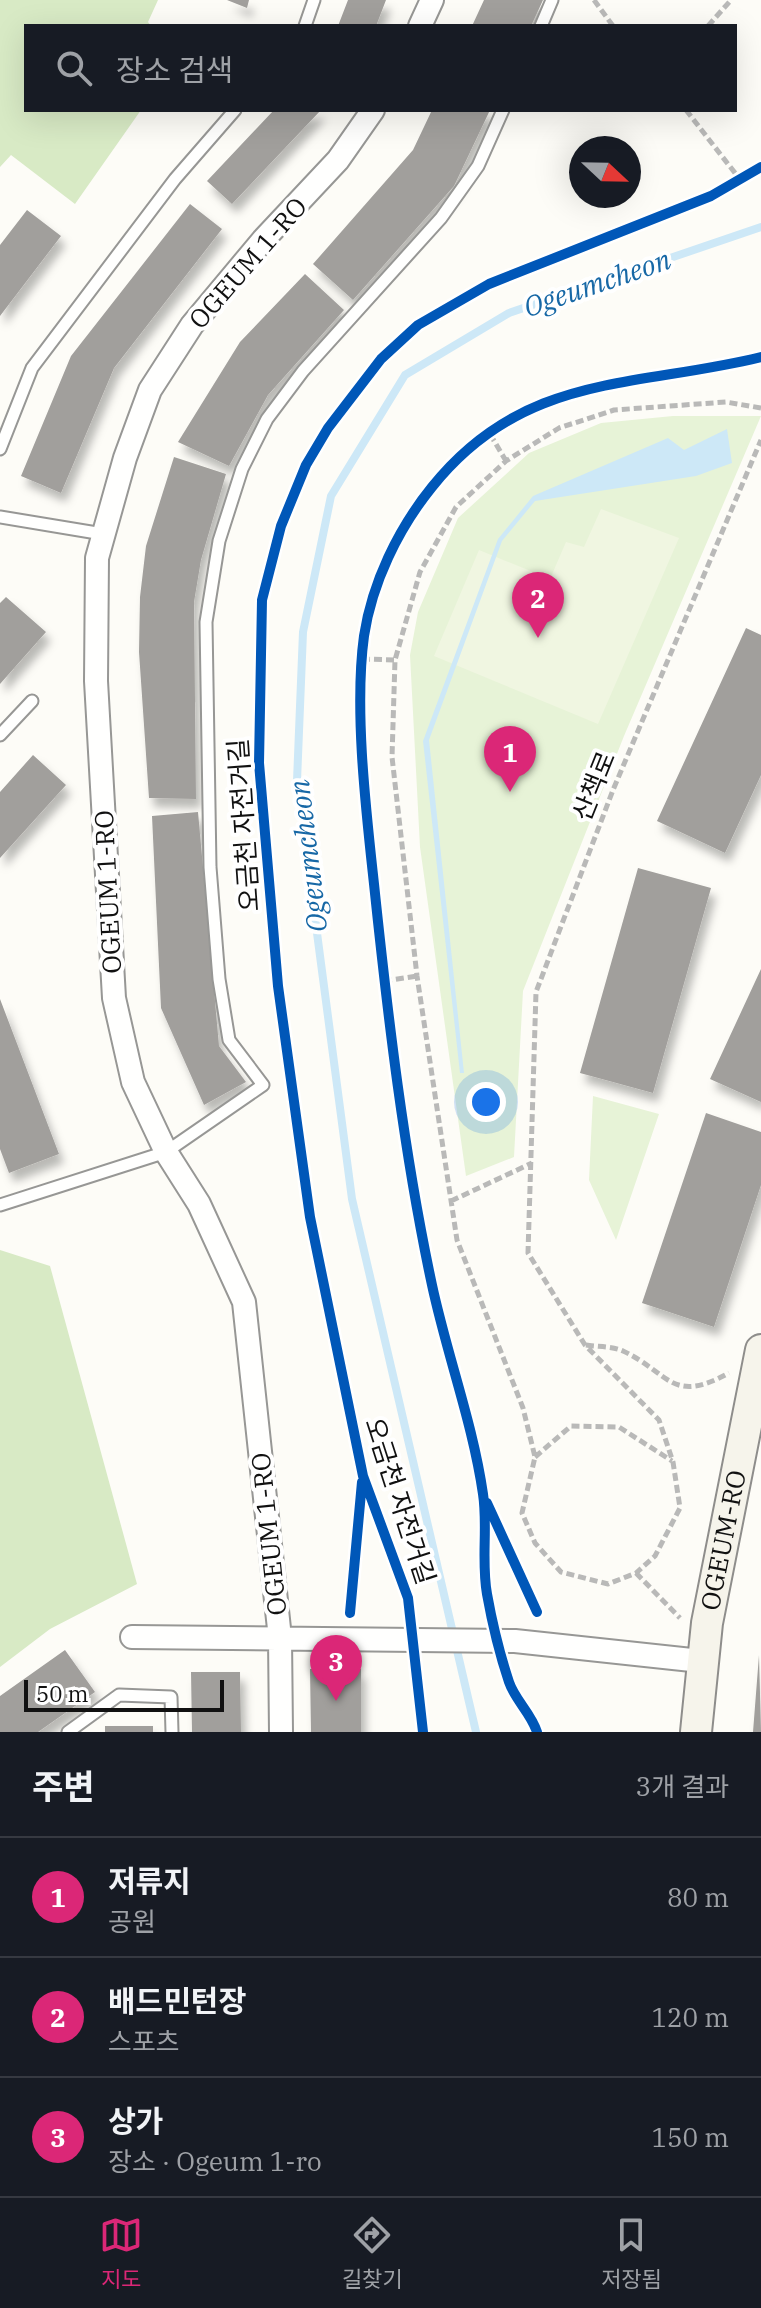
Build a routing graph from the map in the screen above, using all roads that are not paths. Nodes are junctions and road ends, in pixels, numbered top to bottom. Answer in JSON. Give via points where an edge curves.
{"nodes":[{"id":1,"x":314,"y":0,"type":"edge"},
{"id":2,"x":432,"y":0,"type":"edge"},
{"id":3,"x":552,"y":0,"type":"edge"},
{"id":4,"x":306,"y":24,"type":"edge"},
{"id":5,"x":421,"y":24,"type":"edge"},
{"id":6,"x":542,"y":24,"type":"edge"},
{"id":7,"x":233,"y":112,"type":"edge"},
{"id":8,"x":372,"y":112,"type":"edge"},
{"id":9,"x":502,"y":112,"type":"edge"},
{"id":10,"x":0,"y":449,"type":"edge"},
{"id":11,"x":0,"y":517,"type":"edge"},
{"id":12,"x":103,"y":534,"type":"junction"},
{"id":13,"x":32,"y":701,"type":"dead end"},
{"id":14,"x":0,"y":735,"type":"edge"},
{"id":15,"x":166,"y":1152,"type":"junction"},
{"id":16,"x":0,"y":1205,"type":"edge"},
{"id":17,"x":751,"y":1358,"type":"edge"},
{"id":18,"x":132,"y":1637,"type":"dead end"},
{"id":19,"x":280,"y":1638,"type":"junction"},
{"id":20,"x":701,"y":1661,"type":"junction"},
{"id":21,"x":68,"y":1732,"type":"edge"},
{"id":22,"x":172,"y":1732,"type":"edge"},
{"id":23,"x":281,"y":1732,"type":"edge"},
{"id":24,"x":696,"y":1732,"type":"edge"}],
"edges":[{"from":1,"to":4,"type":"lane"},
{"from":2,"to":5,"type":"street"},
{"from":3,"to":6,"type":"lane"},
{"from":7,"to":10,"type":"lane","via":[[175,179],[32,368]]},
{"from":8,"to":12,"type":"street","name":"OGEUM 1-RO","via":[[338,160],[192,325],[150,390]]},
{"from":9,"to":15,"type":"lane","via":[[478,166],[441,218],[303,371],[267,419],[242,469],[219,541],[206,622],[210,867],[229,1040],[263,1085]]},
{"from":11,"to":12,"type":"lane"},
{"from":12,"to":15,"type":"street","name":"OGEUM 1-RO","via":[[97,558],[96,681],[114,998],[133,1082]]},
{"from":13,"to":14,"type":"lane"},
{"from":15,"to":16,"type":"lane"},
{"from":15,"to":19,"type":"street","name":"OGEUM 1-RO","via":[[199,1204],[244,1302]]},
{"from":17,"to":20,"type":"street","name":"OGEUM-RO"},
{"from":18,"to":19,"type":"street"},
{"from":19,"to":20,"type":"street","via":[[515,1641]]},
{"from":19,"to":23,"type":"street","name":"OGEUM 1-RO"},
{"from":20,"to":24,"type":"street","name":"OGEUM-RO"},
{"from":21,"to":22,"type":"lane","via":[[119,1695],[171,1697]]}]}
